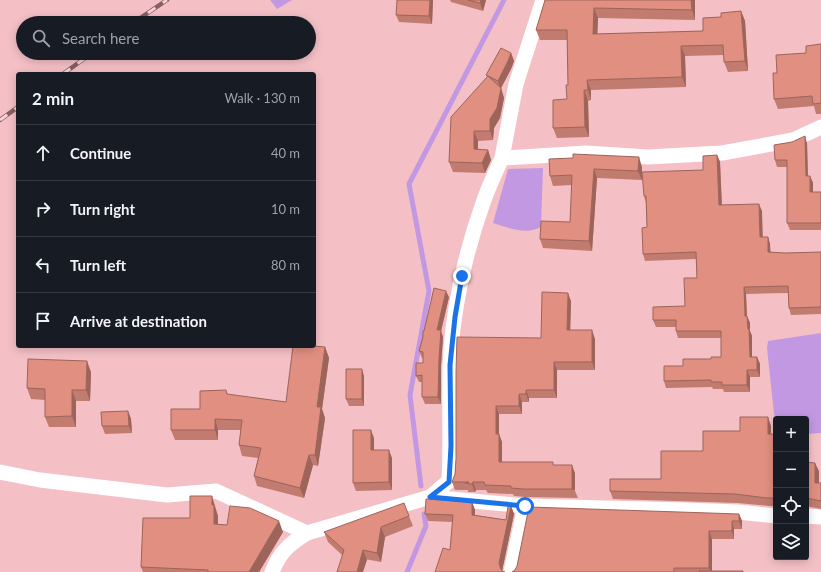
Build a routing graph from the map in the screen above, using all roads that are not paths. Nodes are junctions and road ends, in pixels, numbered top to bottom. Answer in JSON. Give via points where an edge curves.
{"nodes":[{"id":1,"x":543,"y":0,"type":"edge"},
{"id":2,"x":821,"y":127,"type":"edge"},
{"id":3,"x":502,"y":158,"type":"junction"},
{"id":4,"x":0,"y":472,"type":"edge"},
{"id":5,"x":430,"y":497,"type":"junction"},
{"id":6,"x":525,"y":506,"type":"junction"},
{"id":7,"x":773,"y":516,"type":"edge"},
{"id":8,"x":809,"y":516,"type":"edge"},
{"id":9,"x":821,"y":517,"type":"edge"},
{"id":10,"x":306,"y":533,"type":"junction"},
{"id":11,"x":272,"y":572,"type":"edge"},
{"id":12,"x":511,"y":572,"type":"edge"}],
"edges":[{"from":1,"to":3,"type":"street","via":[[516,84]]},
{"from":2,"to":3,"type":"street","via":[[793,140],[722,153],[648,157],[586,153]]},
{"from":3,"to":5,"type":"street","via":[[483,203],[462,276],[456,310],[450,365],[449,482]]},
{"from":4,"to":10,"type":"street","via":[[40,480],[167,495],[216,491]]},
{"from":5,"to":6,"type":"street"},
{"from":5,"to":10,"type":"street"},
{"from":6,"to":7,"type":"street","via":[[685,510]]},
{"from":6,"to":12,"type":"street"},
{"from":8,"to":9,"type":"street"},
{"from":10,"to":11,"type":"street","via":[[289,544]]}]}
